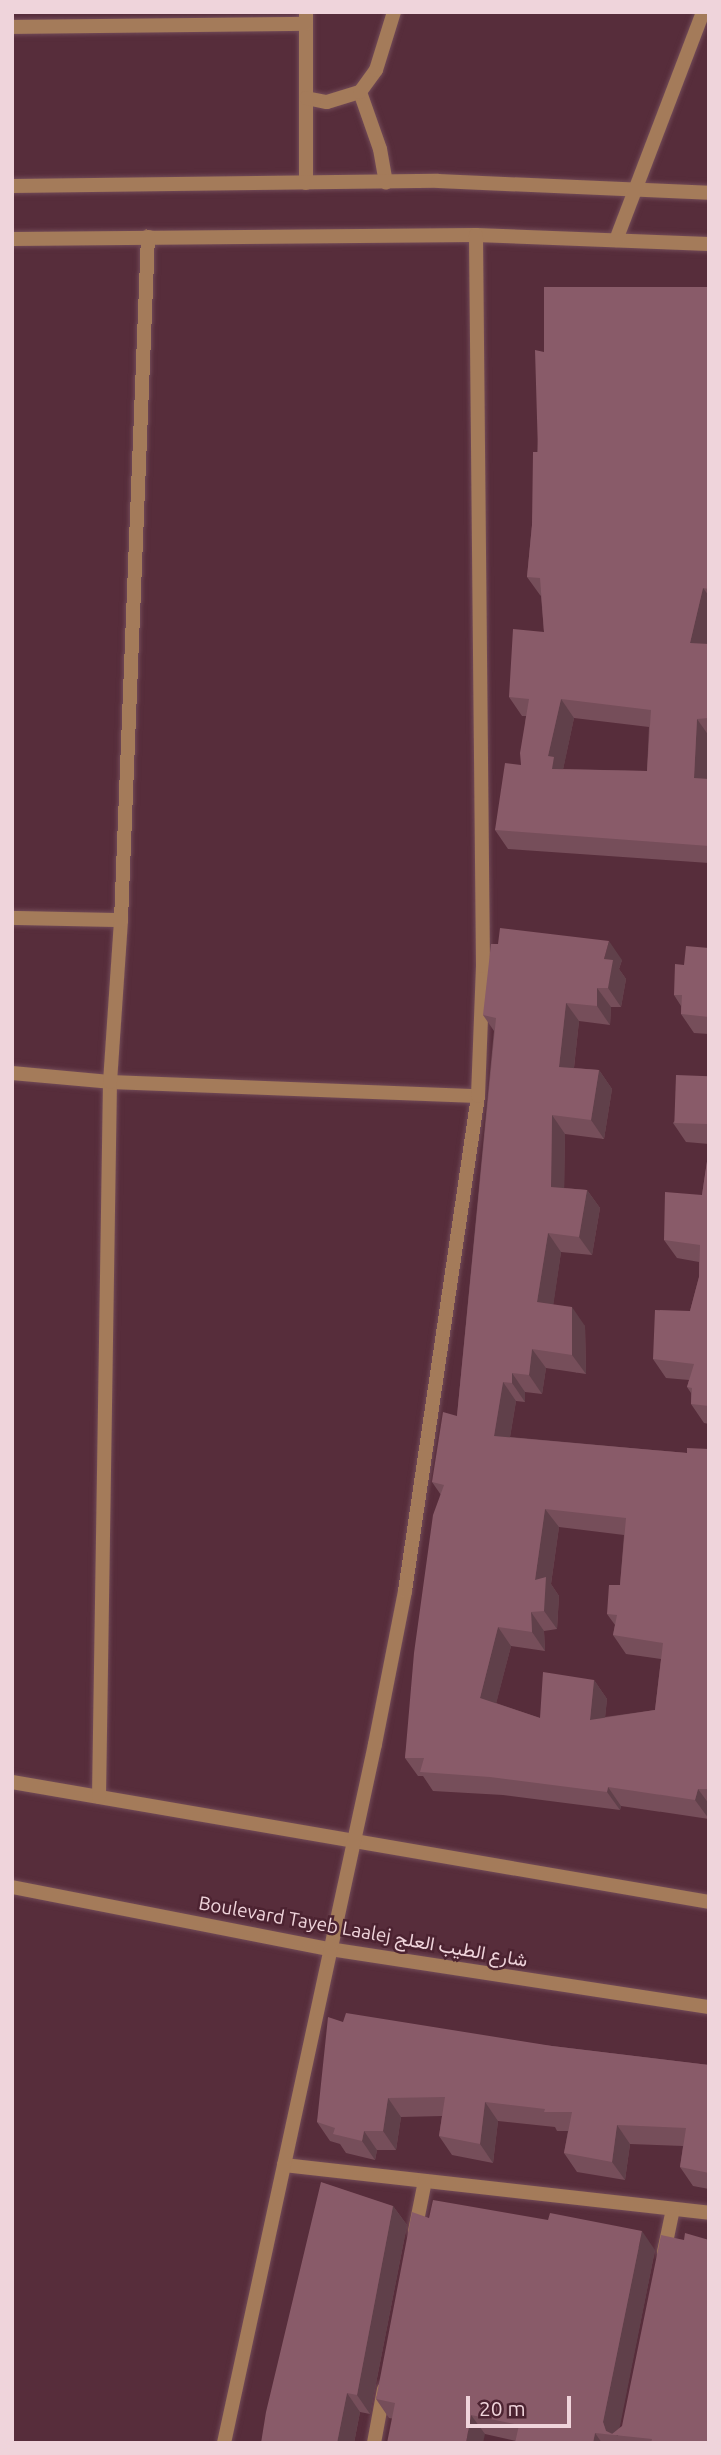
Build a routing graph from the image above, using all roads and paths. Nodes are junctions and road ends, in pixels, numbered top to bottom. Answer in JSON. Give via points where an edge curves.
{"nodes":[{"id":1,"x":394,"y":12,"type":"edge"},
{"id":2,"x":704,"y":12,"type":"edge"},
{"id":3,"x":306,"y":18,"type":"edge"},
{"id":4,"x":12,"y":27,"type":"edge"},
{"id":5,"x":360,"y":92,"type":"junction"},
{"id":6,"x":306,"y":98,"type":"junction"},
{"id":7,"x":386,"y":182,"type":"junction"},
{"id":8,"x":306,"y":183,"type":"junction"},
{"id":9,"x":12,"y":186,"type":"edge"},
{"id":10,"x":634,"y":190,"type":"junction"},
{"id":11,"x":709,"y":193,"type":"edge"},
{"id":12,"x":476,"y":235,"type":"junction"},
{"id":13,"x":148,"y":237,"type":"junction"},
{"id":14,"x":12,"y":239,"type":"edge"},
{"id":15,"x":616,"y":240,"type":"junction"},
{"id":16,"x":709,"y":244,"type":"edge"},
{"id":17,"x":12,"y":918,"type":"edge"},
{"id":18,"x":121,"y":920,"type":"junction"},
{"id":19,"x":12,"y":1073,"type":"edge"},
{"id":20,"x":110,"y":1082,"type":"junction"},
{"id":21,"x":478,"y":1096,"type":"junction"},
{"id":22,"x":12,"y":1782,"type":"edge"},
{"id":23,"x":99,"y":1797,"type":"junction"},
{"id":24,"x":352,"y":1843,"type":"junction"},
{"id":25,"x":12,"y":1887,"type":"edge"},
{"id":26,"x":709,"y":1902,"type":"edge"},
{"id":27,"x":329,"y":1949,"type":"junction"},
{"id":28,"x":709,"y":2007,"type":"edge"},
{"id":29,"x":284,"y":2165,"type":"junction"},
{"id":30,"x":425,"y":2181,"type":"junction"},
{"id":31,"x":673,"y":2209,"type":"junction"},
{"id":32,"x":709,"y":2213,"type":"edge"},
{"id":33,"x":412,"y":2247,"type":"edge"},
{"id":34,"x":662,"y":2261,"type":"edge"},
{"id":35,"x":387,"y":2377,"type":"edge"},
{"id":36,"x":224,"y":2443,"type":"edge"},
{"id":37,"x":374,"y":2443,"type":"edge"}],
"edges":[{"from":1,"to":5,"type":"street","via":[[376,70]]},
{"from":2,"to":10,"type":"street"},
{"from":3,"to":4,"type":"street"},
{"from":3,"to":6,"type":"street"},
{"from":5,"to":6,"type":"street","via":[[327,102]]},
{"from":5,"to":7,"type":"street"},
{"from":6,"to":8,"type":"street"},
{"from":7,"to":8,"type":"street"},
{"from":7,"to":10,"type":"street"},
{"from":8,"to":9,"type":"street"},
{"from":10,"to":11,"type":"street"},
{"from":10,"to":15,"type":"street"},
{"from":12,"to":13,"type":"street"},
{"from":12,"to":15,"type":"street"},
{"from":12,"to":21,"type":"street","via":[[483,966]]},
{"from":13,"to":14,"type":"street"},
{"from":13,"to":18,"type":"street"},
{"from":15,"to":16,"type":"street"},
{"from":17,"to":18,"type":"street"},
{"from":18,"to":20,"type":"street"},
{"from":19,"to":20,"type":"street"},
{"from":20,"to":21,"type":"street"},
{"from":20,"to":23,"type":"street"},
{"from":21,"to":24,"type":"street","via":[[405,1591]]},
{"from":22,"to":23,"type":"street"},
{"from":23,"to":24,"type":"street"},
{"from":24,"to":26,"type":"street"},
{"from":24,"to":27,"type":"street"},
{"from":25,"to":27,"type":"street","name":"Boulevard Tayeb Laalej شارع الطيب العلج"},
{"from":27,"to":28,"type":"street","name":"Boulevard Tayeb Laalej شارع الطيب العلج"},
{"from":27,"to":29,"type":"street"},
{"from":29,"to":30,"type":"street"},
{"from":29,"to":36,"type":"street"},
{"from":30,"to":31,"type":"street"},
{"from":30,"to":33,"type":"street"},
{"from":31,"to":32,"type":"street"},
{"from":31,"to":34,"type":"street"},
{"from":35,"to":37,"type":"street"}]}
